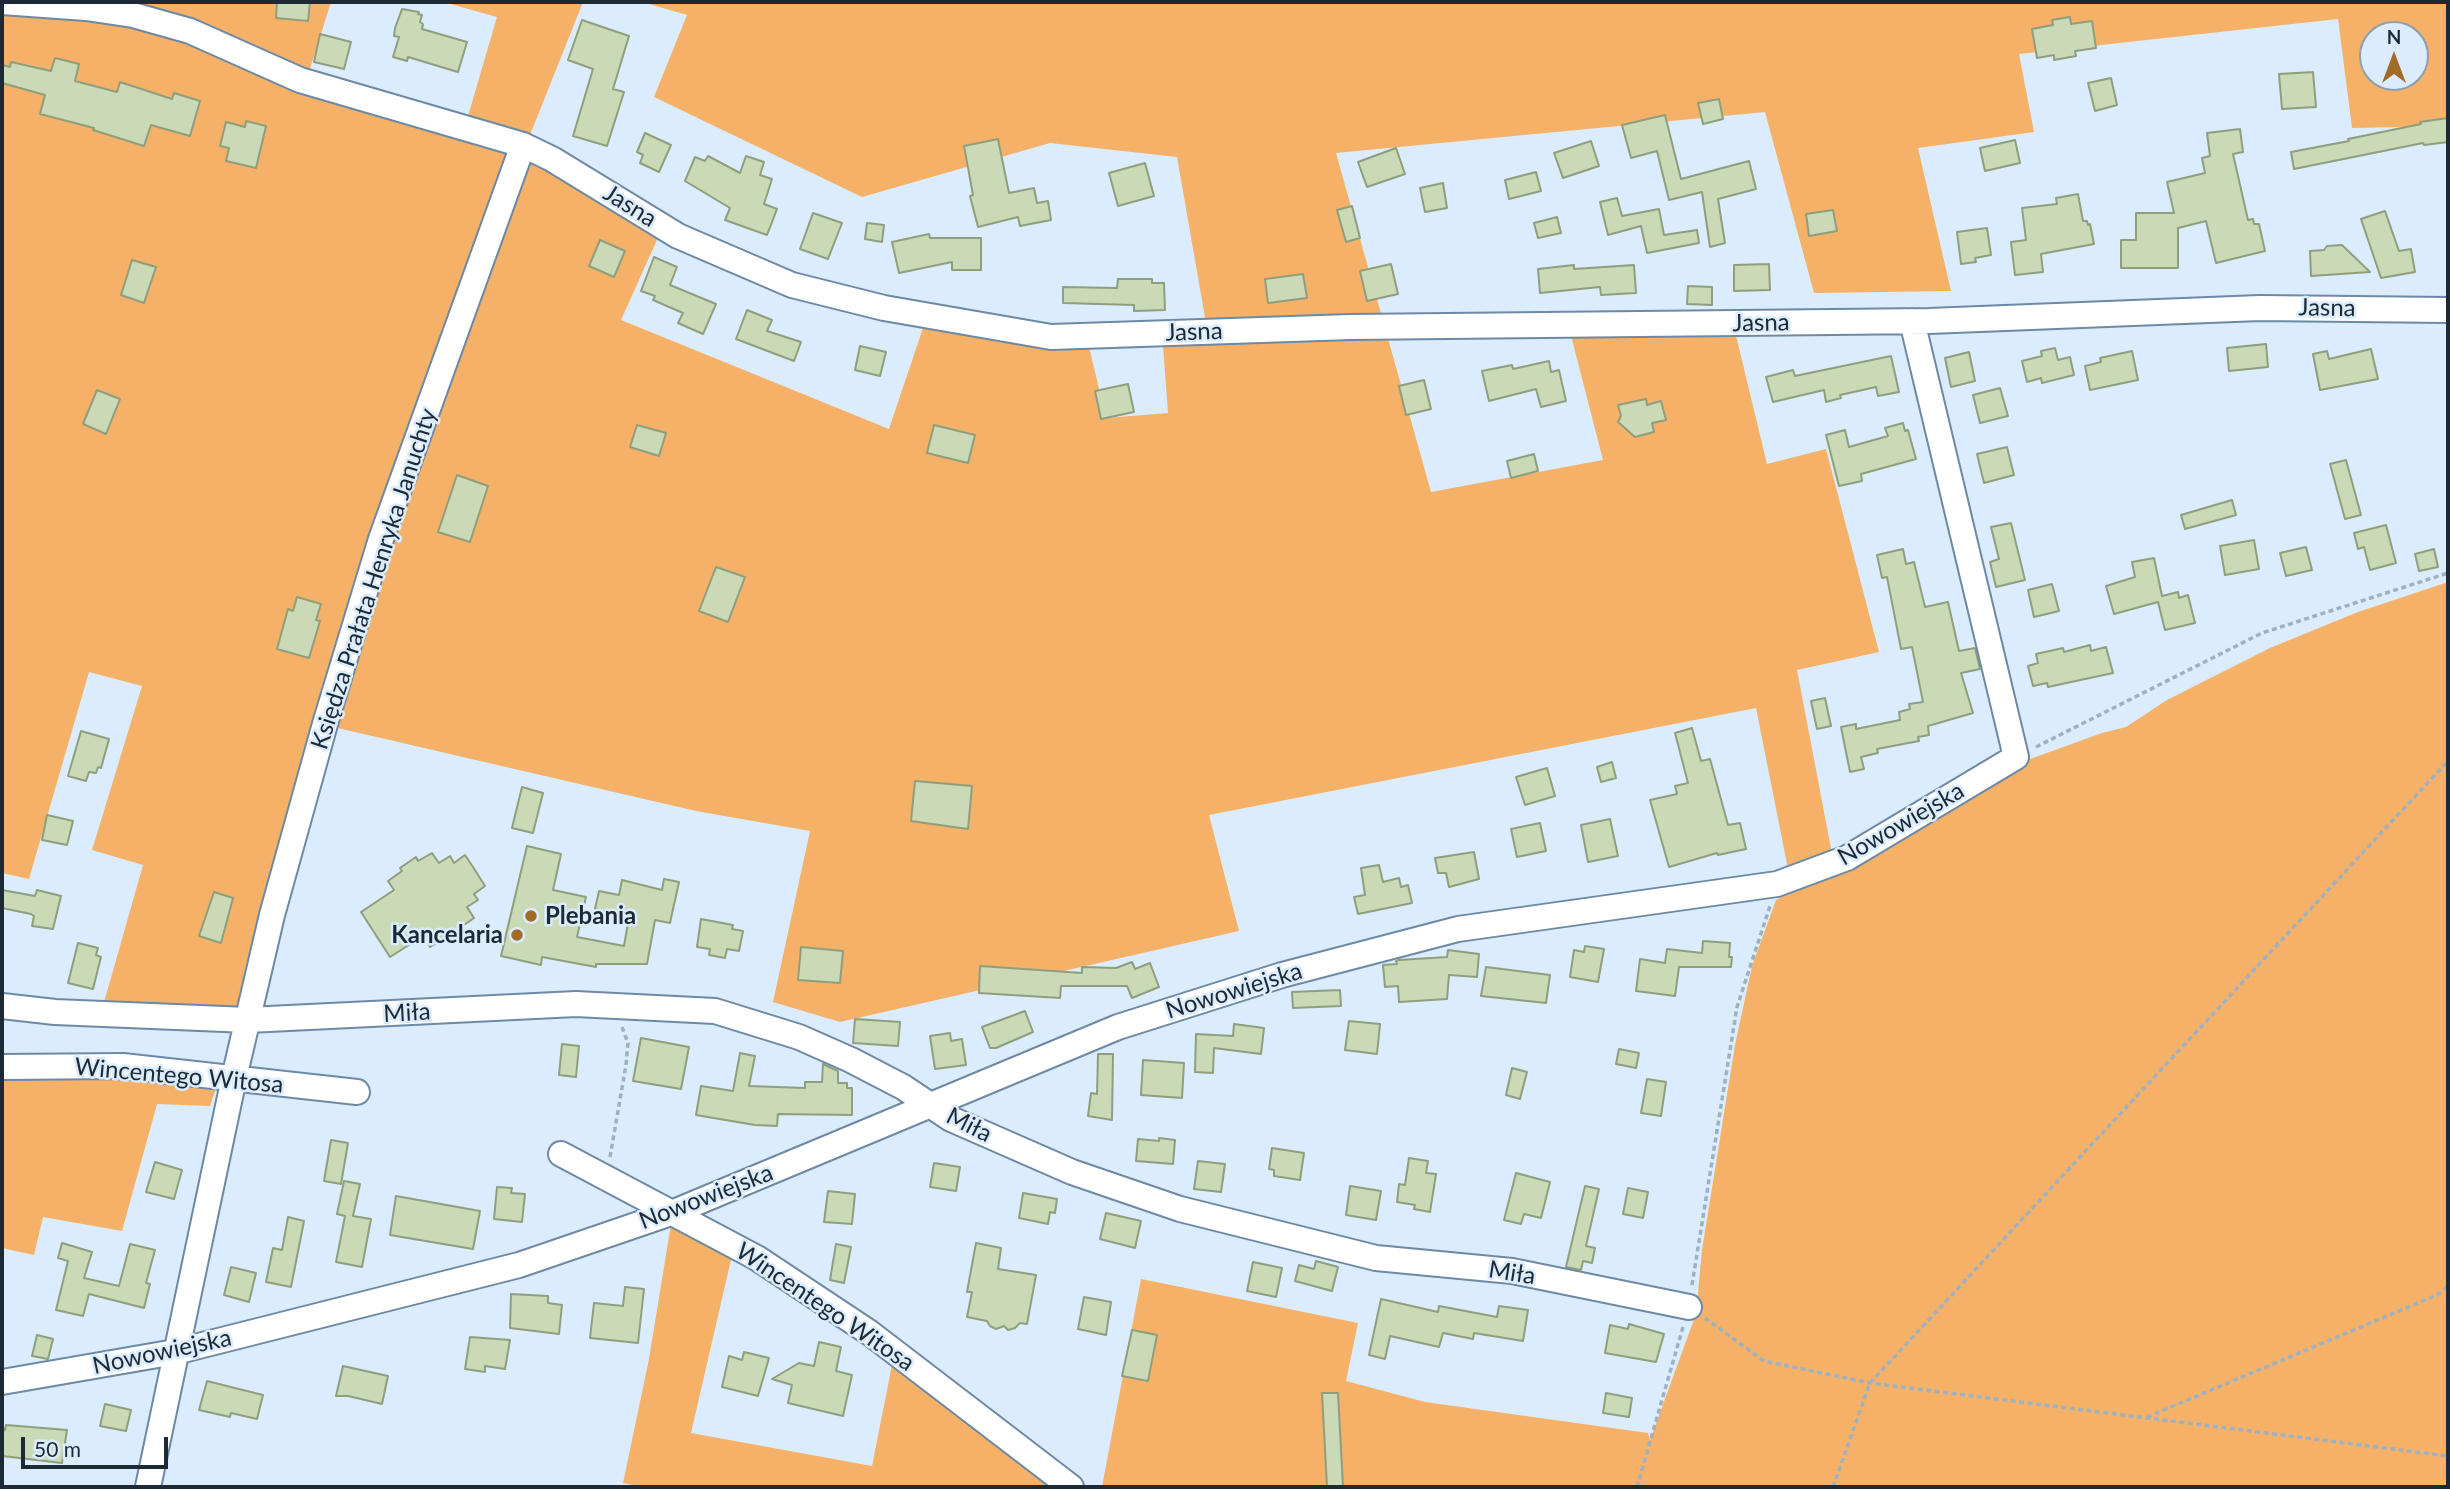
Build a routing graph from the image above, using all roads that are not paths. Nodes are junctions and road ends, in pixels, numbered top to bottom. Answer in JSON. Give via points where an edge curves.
{"nodes":[{"id":1,"x":2,"y":2,"type":"edge"},
{"id":2,"x":523,"y":145,"type":"junction"},
{"id":3,"x":2448,"y":310,"type":"edge"},
{"id":4,"x":1912,"y":321,"type":"junction"},
{"id":5,"x":2,"y":1006,"type":"edge"},
{"id":6,"x":248,"y":1020,"type":"junction"},
{"id":7,"x":2,"y":1067,"type":"edge"},
{"id":8,"x":234,"y":1078,"type":"junction"},
{"id":9,"x":357,"y":1092,"type":"dead end"},
{"id":10,"x":932,"y":1105,"type":"junction"},
{"id":11,"x":561,"y":1154,"type":"dead end"},
{"id":12,"x":674,"y":1212,"type":"junction"},
{"id":13,"x":1689,"y":1307,"type":"road end"},
{"id":14,"x":175,"y":1352,"type":"junction"},
{"id":15,"x":2,"y":1382,"type":"edge"},
{"id":16,"x":148,"y":1487,"type":"edge"},
{"id":17,"x":1071,"y":1487,"type":"edge"}],
"edges":[{"from":1,"to":2,"type":"street","name":"Jasna","via":[[134,15],[190,31],[300,80]]},
{"from":2,"to":4,"type":"street","name":"Jasna","via":[[678,236],[792,285],[884,308],[1051,337],[1351,327]]},
{"from":2,"to":6,"type":"street","name":"Księdza Prałata Henryka Januchty","via":[[381,539],[275,902]]},
{"from":3,"to":4,"type":"street","name":"Jasna","via":[[2260,308]]},
{"from":4,"to":10,"type":"street","name":"Nowowiejska","via":[[2016,757],[1847,858],[1777,884],[1458,929],[1282,975],[1118,1027]]},
{"from":5,"to":6,"type":"street","name":"Miła"},
{"from":6,"to":8,"type":"street"},
{"from":6,"to":10,"type":"street","name":"Miła","via":[[576,1004],[715,1011],[851,1059]]},
{"from":7,"to":8,"type":"street","name":"Wincentego Witosa","via":[[123,1066]]},
{"from":8,"to":9,"type":"street","name":"Wincentego Witosa"},
{"from":8,"to":14,"type":"street"},
{"from":10,"to":12,"type":"street","name":"Nowowiejska"},
{"from":10,"to":13,"type":"street","name":"Miła","via":[[951,1119],[1072,1172],[1180,1209],[1376,1258],[1512,1271]]},
{"from":11,"to":12,"type":"street","name":"Wincentego Witosa"},
{"from":12,"to":14,"type":"street","name":"Nowowiejska","via":[[519,1265]]},
{"from":12,"to":17,"type":"street","name":"Wincentego Witosa","via":[[757,1258],[870,1333]]},
{"from":14,"to":15,"type":"street","name":"Nowowiejska"},
{"from":14,"to":16,"type":"street"}]}
